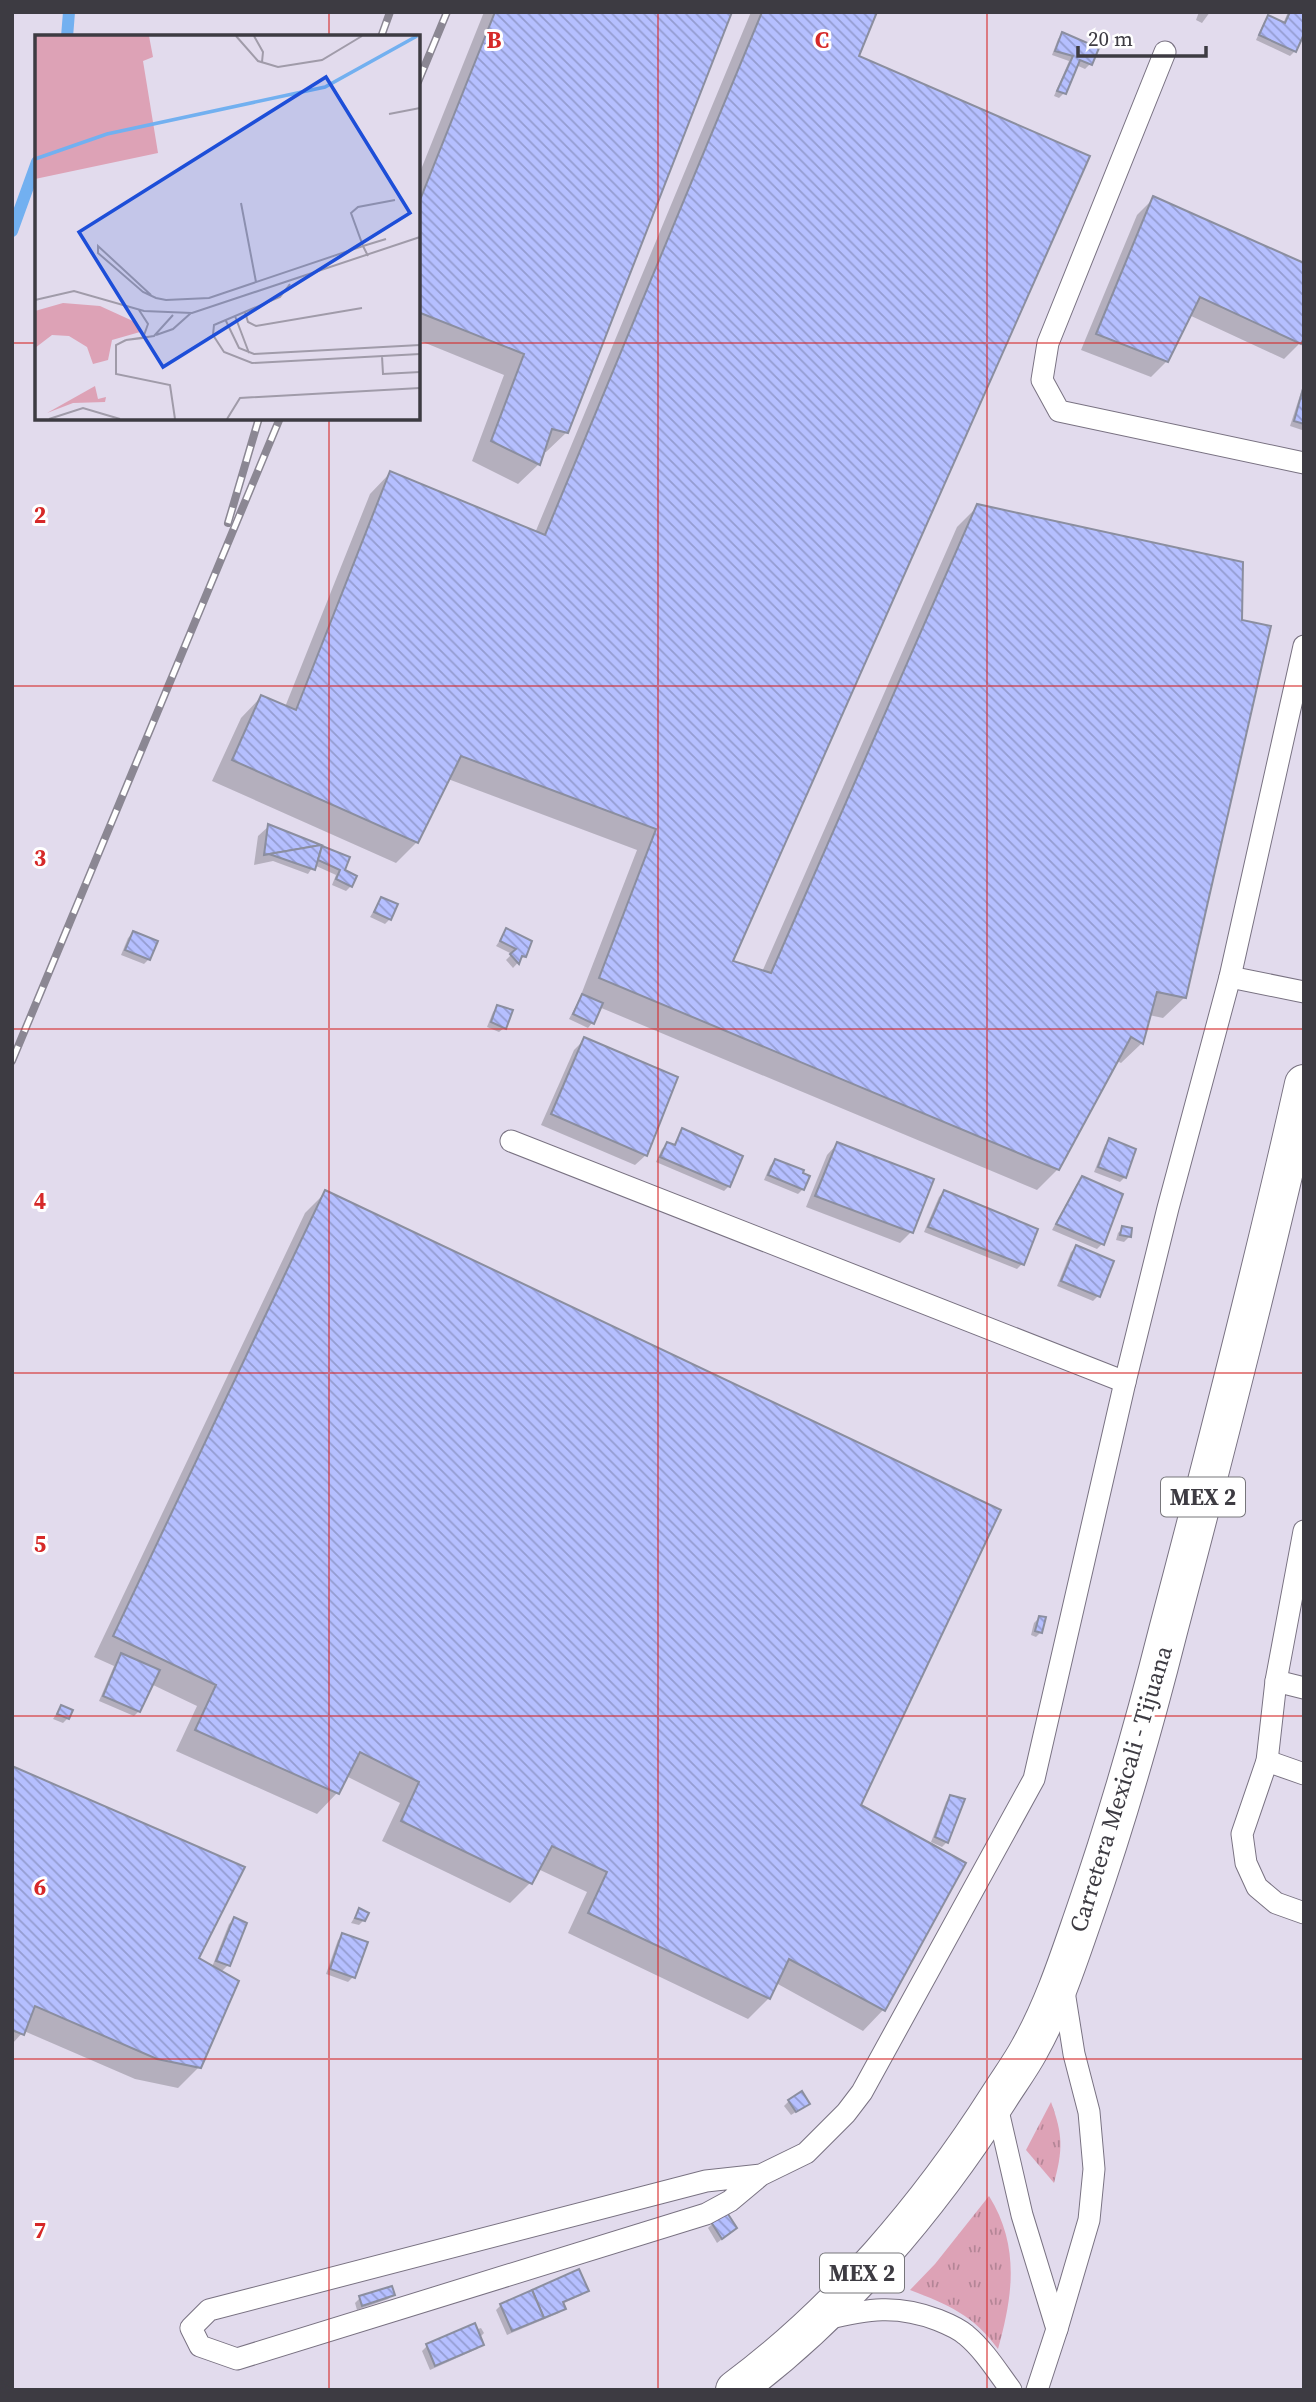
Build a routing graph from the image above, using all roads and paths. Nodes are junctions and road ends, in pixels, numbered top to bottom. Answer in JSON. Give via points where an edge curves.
{"nodes":[{"id":1,"x":1165,"y":52,"type":"dead end"},
{"id":2,"x":1304,"y":463,"type":"edge"},
{"id":3,"x":1304,"y":646,"type":"edge"},
{"id":4,"x":1230,"y":977,"type":"junction"},
{"id":5,"x":1304,"y":992,"type":"edge"},
{"id":6,"x":1304,"y":1084,"type":"edge"},
{"id":7,"x":511,"y":1141,"type":"dead end"},
{"id":8,"x":1297,"y":1161,"type":"edge"},
{"id":9,"x":1125,"y":1382,"type":"junction"},
{"id":10,"x":1304,"y":1531,"type":"edge"},
{"id":11,"x":1299,"y":1590,"type":"edge"},
{"id":12,"x":1276,"y":1681,"type":"junction"},
{"id":13,"x":1304,"y":1688,"type":"edge"},
{"id":14,"x":1267,"y":1760,"type":"junction"},
{"id":15,"x":1304,"y":1774,"type":"edge"},
{"id":16,"x":1304,"y":1913,"type":"edge"},
{"id":17,"x":1062,"y":1976,"type":"junction"},
{"id":18,"x":996,"y":2102,"type":"junction"},
{"id":19,"x":761,"y":2175,"type":"junction"},
{"id":20,"x":814,"y":2322,"type":"junction"},
{"id":21,"x":1057,"y":2329,"type":"junction"},
{"id":22,"x":736,"y":2390,"type":"edge"},
{"id":23,"x":1011,"y":2390,"type":"edge"},
{"id":24,"x":1037,"y":2390,"type":"edge"}],
"edges":[{"from":1,"to":2,"type":"lane","via":[[1048,343],[1042,380],[1059,411]]},
{"from":3,"to":4,"type":"lane"},
{"from":4,"to":5,"type":"lane"},
{"from":4,"to":9,"type":"lane"},
{"from":6,"to":8,"type":"main road","name":"Carretera Mexicali - Tijuana","number":"MEX 2"},
{"from":7,"to":9,"type":"lane"},
{"from":8,"to":17,"type":"main road","name":"Carretera Mexicali - Tijuana","number":"MEX 2","via":[[1109,1843]]},
{"from":9,"to":19,"type":"lane","via":[[1034,1779],[862,2092],[806,2153]]},
{"from":10,"to":11,"type":"lane"},
{"from":11,"to":12,"type":"lane"},
{"from":12,"to":13,"type":"lane"},
{"from":12,"to":14,"type":"lane"},
{"from":14,"to":15,"type":"lane"},
{"from":14,"to":16,"type":"lane","via":[[1242,1834],[1246,1863],[1257,1887],[1276,1903]]},
{"from":17,"to":18,"type":"main road","name":"Carretera Mexicali - Tijuana","number":"MEX 2","via":[[1031,2047]]},
{"from":17,"to":21,"type":"lane","via":[[1089,2112],[1094,2169],[1089,2220]]},
{"from":18,"to":20,"type":"main road","name":"Carretera Mexicali - Tijuana","number":"MEX 2","via":[[917,2211]]},
{"from":18,"to":21,"type":"lane","via":[[1022,2215]]},
{"from":19,"to":19,"type":"lane","via":[[706,2214],[237,2359],[200,2346],[191,2328],[209,2310],[706,2182]]},
{"from":20,"to":22,"type":"main road","name":"Carretera Mexicali - Tijuana","number":"MEX 2"},
{"from":20,"to":23,"type":"lane","via":[[883,2308],[916,2311],[965,2333]]},
{"from":21,"to":24,"type":"lane"}]}
